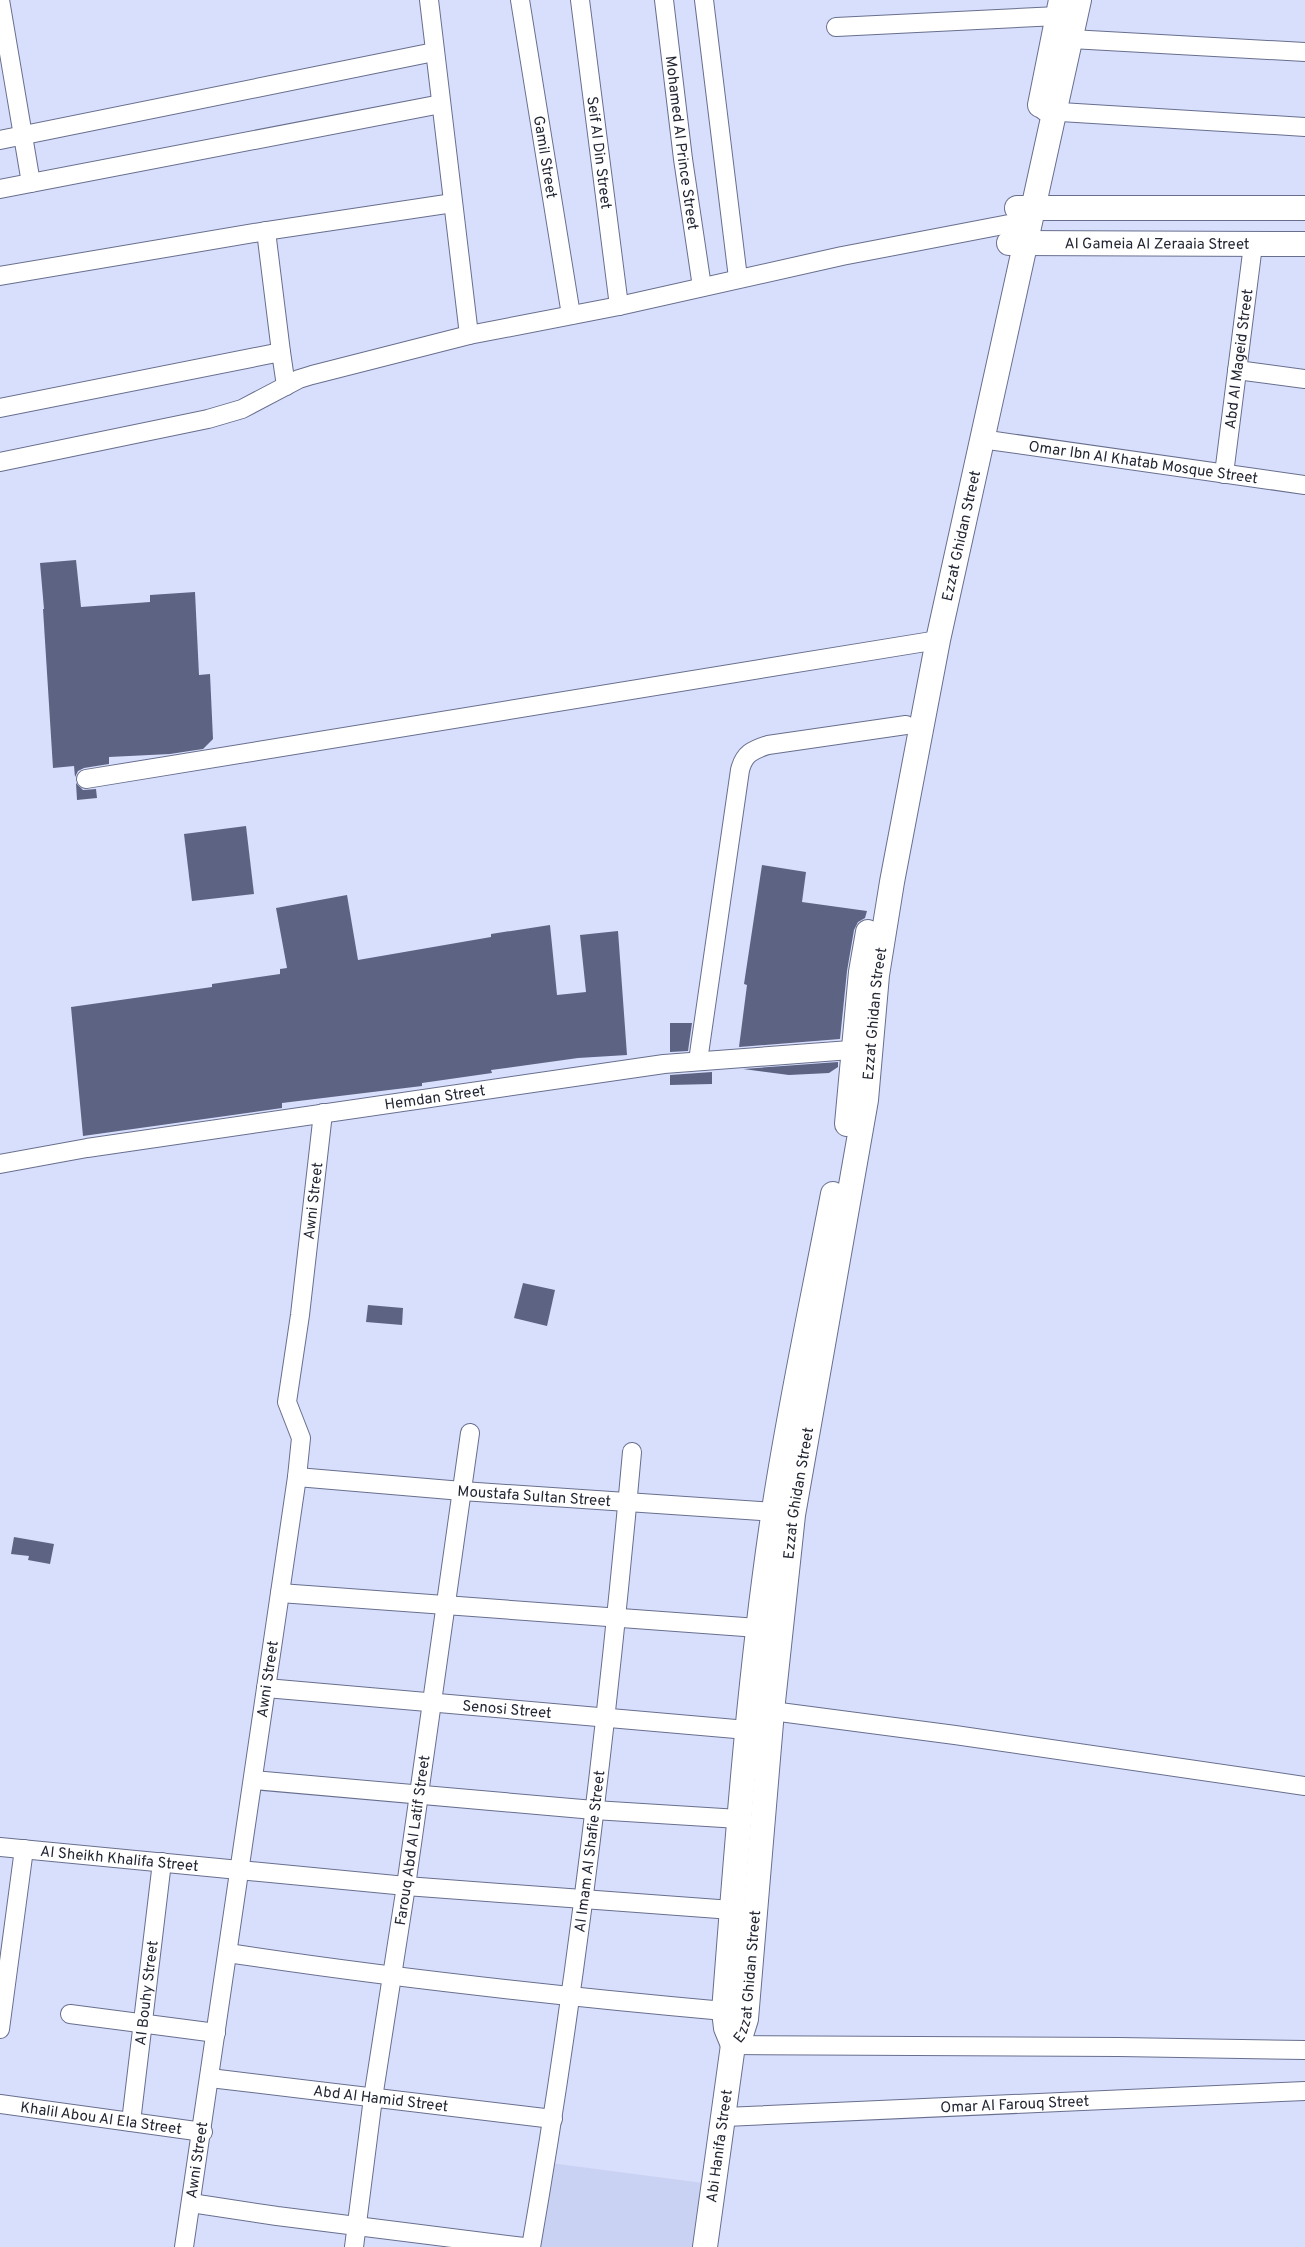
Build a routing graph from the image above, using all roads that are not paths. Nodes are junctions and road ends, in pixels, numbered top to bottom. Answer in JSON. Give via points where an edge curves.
{"nodes":[{"id":1,"x":0,"y":0,"type":"edge"},
{"id":2,"x":429,"y":0,"type":"edge"},
{"id":3,"x":520,"y":0,"type":"edge"},
{"id":4,"x":580,"y":0,"type":"edge"},
{"id":5,"x":664,"y":0,"type":"edge"},
{"id":6,"x":704,"y":0,"type":"edge"},
{"id":7,"x":1079,"y":0,"type":"edge"},
{"id":8,"x":1059,"y":8,"type":"edge"},
{"id":9,"x":836,"y":27,"type":"dead end"},
{"id":10,"x":1071,"y":39,"type":"junction"},
{"id":11,"x":434,"y":52,"type":"junction"},
{"id":12,"x":1305,"y":52,"type":"edge"},
{"id":13,"x":441,"y":104,"type":"junction"},
{"id":14,"x":1047,"y":111,"type":"junction"},
{"id":15,"x":1305,"y":127,"type":"edge"},
{"id":16,"x":24,"y":135,"type":"junction"},
{"id":17,"x":0,"y":140,"type":"edge"},
{"id":18,"x":32,"y":183,"type":"junction"},
{"id":19,"x":0,"y":189,"type":"edge"},
{"id":20,"x":453,"y":203,"type":"junction"},
{"id":21,"x":1305,"y":208,"type":"edge"},
{"id":22,"x":1019,"y":225,"type":"junction"},
{"id":23,"x":266,"y":231,"type":"junction"},
{"id":24,"x":1305,"y":244,"type":"edge"},
{"id":25,"x":1253,"y":245,"type":"junction"},
{"id":26,"x":0,"y":276,"type":"edge"},
{"id":27,"x":738,"y":278,"type":"junction"},
{"id":28,"x":702,"y":287,"type":"junction"},
{"id":29,"x":619,"y":306,"type":"junction"},
{"id":30,"x":571,"y":315,"type":"junction"},
{"id":31,"x":469,"y":335,"type":"junction"},
{"id":32,"x":281,"y":352,"type":"junction"},
{"id":33,"x":1237,"y":370,"type":"junction"},
{"id":34,"x":1305,"y":379,"type":"edge"},
{"id":35,"x":286,"y":386,"type":"junction"},
{"id":36,"x":0,"y":408,"type":"edge"},
{"id":37,"x":981,"y":440,"type":"junction"},
{"id":38,"x":0,"y":462,"type":"edge"},
{"id":39,"x":1224,"y":474,"type":"junction"},
{"id":40,"x":1305,"y":485,"type":"edge"},
{"id":41,"x":930,"y":642,"type":"junction"},
{"id":42,"x":906,"y":725,"type":"junction"},
{"id":43,"x":86,"y":779,"type":"dead end"},
{"id":44,"x":862,"y":1049,"type":"junction"},
{"id":45,"x":698,"y":1062,"type":"junction"},
{"id":46,"x":323,"y":1113,"type":"junction"},
{"id":47,"x":0,"y":1164,"type":"edge"},
{"id":48,"x":470,"y":1432,"type":"dead end"},
{"id":49,"x":632,"y":1452,"type":"dead end"},
{"id":50,"x":297,"y":1477,"type":"junction"},
{"id":51,"x":462,"y":1491,"type":"junction"},
{"id":52,"x":627,"y":1503,"type":"junction"},
{"id":53,"x":774,"y":1512,"type":"junction"},
{"id":54,"x":280,"y":1593,"type":"junction"},
{"id":55,"x":445,"y":1605,"type":"junction"},
{"id":56,"x":615,"y":1618,"type":"junction"},
{"id":57,"x":758,"y":1628,"type":"junction"},
{"id":58,"x":266,"y":1688,"type":"junction"},
{"id":59,"x":431,"y":1703,"type":"junction"},
{"id":60,"x":772,"y":1712,"type":"junction"},
{"id":61,"x":605,"y":1718,"type":"junction"},
{"id":62,"x":747,"y":1730,"type":"junction"},
{"id":63,"x":253,"y":1780,"type":"junction"},
{"id":64,"x":1305,"y":1786,"type":"edge"},
{"id":65,"x":419,"y":1795,"type":"junction"},
{"id":66,"x":594,"y":1810,"type":"junction"},
{"id":67,"x":739,"y":1819,"type":"junction"},
{"id":68,"x":0,"y":1847,"type":"edge"},
{"id":69,"x":24,"y":1849,"type":"junction"},
{"id":70,"x":162,"y":1862,"type":"junction"},
{"id":71,"x":240,"y":1869,"type":"junction"},
{"id":72,"x":406,"y":1886,"type":"junction"},
{"id":73,"x":583,"y":1900,"type":"junction"},
{"id":74,"x":732,"y":1910,"type":"junction"},
{"id":75,"x":228,"y":1953,"type":"junction"},
{"id":76,"x":393,"y":1975,"type":"junction"},
{"id":77,"x":571,"y":1997,"type":"junction"},
{"id":78,"x":724,"y":2011,"type":"junction"},
{"id":79,"x":69,"y":2014,"type":"dead end"},
{"id":80,"x":142,"y":2023,"type":"junction"},
{"id":81,"x":0,"y":2029,"type":"edge"},
{"id":82,"x":216,"y":2033,"type":"junction"},
{"id":83,"x":733,"y":2045,"type":"junction"},
{"id":84,"x":1305,"y":2050,"type":"edge"},
{"id":85,"x":210,"y":2078,"type":"junction"},
{"id":86,"x":1305,"y":2091,"type":"edge"},
{"id":87,"x":374,"y":2098,"type":"junction"},
{"id":88,"x":0,"y":2104,"type":"edge"},
{"id":89,"x":725,"y":2117,"type":"junction"},
{"id":90,"x":553,"y":2120,"type":"junction"},
{"id":91,"x":131,"y":2122,"type":"junction"},
{"id":92,"x":203,"y":2132,"type":"junction"},
{"id":93,"x":191,"y":2202,"type":"junction"},
{"id":94,"x":358,"y":2225,"type":"junction"},
{"id":95,"x":184,"y":2247,"type":"edge"},
{"id":96,"x":354,"y":2247,"type":"edge"},
{"id":97,"x":524,"y":2247,"type":"edge"},
{"id":98,"x":531,"y":2247,"type":"edge"},
{"id":99,"x":705,"y":2247,"type":"edge"}],
"edges":[{"from":1,"to":16,"type":"street"},
{"from":2,"to":11,"type":"street"},
{"from":3,"to":30,"type":"street","name":"Gamil Street"},
{"from":4,"to":29,"type":"street","name":"Seif Al Din Street"},
{"from":5,"to":28,"type":"street","name":"Mohamed Al Prince Street"},
{"from":6,"to":27,"type":"street"},
{"from":7,"to":10,"type":"street","name":"Ezzat Ghidan Street"},
{"from":8,"to":9,"type":"street"},
{"from":8,"to":14,"type":"street","name":"Ezzat Ghidan Street"},
{"from":10,"to":12,"type":"street"},
{"from":10,"to":14,"type":"street","name":"Ezzat Ghidan Street"},
{"from":11,"to":13,"type":"street"},
{"from":11,"to":16,"type":"street"},
{"from":13,"to":18,"type":"street"},
{"from":13,"to":20,"type":"street"},
{"from":14,"to":15,"type":"street"},
{"from":14,"to":22,"type":"street","name":"Ezzat Ghidan Street"},
{"from":16,"to":17,"type":"street"},
{"from":16,"to":18,"type":"street"},
{"from":18,"to":19,"type":"street"},
{"from":20,"to":23,"type":"street"},
{"from":20,"to":31,"type":"street"},
{"from":21,"to":22,"type":"street"},
{"from":22,"to":25,"type":"street","name":"Al Gameia Al Zeraaia Street"},
{"from":22,"to":27,"type":"street"},
{"from":22,"to":37,"type":"street","name":"Ezzat Ghidan Street"},
{"from":22,"to":41,"type":"street","name":"Ezzat Ghidan Street","via":[[968,439]]},
{"from":23,"to":26,"type":"street"},
{"from":23,"to":32,"type":"street"},
{"from":24,"to":25,"type":"street","name":"Al Gameia Al Zeraaia Street"},
{"from":25,"to":33,"type":"street","name":"Abd Al Mageid Street"},
{"from":27,"to":28,"type":"street"},
{"from":28,"to":29,"type":"street"},
{"from":29,"to":30,"type":"street"},
{"from":30,"to":31,"type":"street"},
{"from":31,"to":35,"type":"street","via":[[338,367]]},
{"from":32,"to":35,"type":"street"},
{"from":32,"to":36,"type":"street"},
{"from":33,"to":34,"type":"street"},
{"from":33,"to":39,"type":"street","name":"Abd Al Mageid Street"},
{"from":35,"to":38,"type":"street","via":[[242,409],[208,419]]},
{"from":37,"to":39,"type":"street","name":"Omar Ibn Al Khatab Mosque Street"},
{"from":37,"to":41,"type":"street","name":"Ezzat Ghidan Street"},
{"from":39,"to":40,"type":"street","name":"Omar Ibn Al Khatab Mosque Street"},
{"from":41,"to":42,"type":"street","name":"Ezzat Ghidan Street"},
{"from":41,"to":43,"type":"street"},
{"from":41,"to":44,"type":"street","name":"Ezzat Ghidan Street"},
{"from":42,"to":44,"type":"street","name":"Ezzat Ghidan Street","via":[[861,972]]},
{"from":42,"to":45,"type":"street","via":[[768,745],[746,755],[740,770]]},
{"from":44,"to":45,"type":"street","name":"Hemdan Street"},
{"from":44,"to":53,"type":"street","name":"Ezzat Ghidan Street"},
{"from":44,"to":60,"type":"street","name":"Ezzat Ghidan Street","via":[[858,1151],[796,1489]]},
{"from":45,"to":46,"type":"street","name":"Hemdan Street"},
{"from":46,"to":47,"type":"street","name":"Hemdan Street"},
{"from":46,"to":50,"type":"street","name":"Awni Street","via":[[287,1395],[301,1438]]},
{"from":48,"to":51,"type":"street","name":"Farouq Abd Al Latif Street"},
{"from":49,"to":52,"type":"street","name":"Al Imam Al Shafie Street"},
{"from":50,"to":51,"type":"street","name":"Moustafa Sultan Street"},
{"from":50,"to":54,"type":"street","name":"Awni Street"},
{"from":51,"to":52,"type":"street","name":"Moustafa Sultan Street"},
{"from":51,"to":55,"type":"street","name":"Farouq Abd Al Latif Street"},
{"from":52,"to":53,"type":"street","name":"Moustafa Sultan Street"},
{"from":52,"to":56,"type":"street","name":"Al Imam Al Shafie Street"},
{"from":53,"to":57,"type":"street","name":"Ezzat Ghidan Street"},
{"from":54,"to":55,"type":"street"},
{"from":54,"to":58,"type":"street","name":"Awni Street"},
{"from":55,"to":56,"type":"street"},
{"from":55,"to":59,"type":"street","name":"Farouq Abd Al Latif Street"},
{"from":56,"to":57,"type":"street"},
{"from":56,"to":61,"type":"street","name":"Al Imam Al Shafie Street"},
{"from":57,"to":62,"type":"street","name":"Ezzat Ghidan Street"},
{"from":58,"to":59,"type":"street","name":"Senosi Street"},
{"from":58,"to":63,"type":"street","name":"Awni Street"},
{"from":59,"to":61,"type":"street","name":"Senosi Street"},
{"from":59,"to":65,"type":"street","name":"Farouq Abd Al Latif Street"},
{"from":60,"to":64,"type":"street"},
{"from":60,"to":83,"type":"street","name":"Ezzat Ghidan Street","via":[[746,2019]]},
{"from":61,"to":62,"type":"street","name":"Senosi Street"},
{"from":61,"to":66,"type":"street","name":"Al Imam Al Shafie Street"},
{"from":62,"to":67,"type":"street","name":"Ezzat Ghidan Street"},
{"from":63,"to":65,"type":"street"},
{"from":63,"to":71,"type":"street","name":"Awni Street"},
{"from":65,"to":66,"type":"street"},
{"from":65,"to":72,"type":"street","name":"Farouq Abd Al Latif Street"},
{"from":66,"to":67,"type":"street"},
{"from":66,"to":73,"type":"street","name":"Al Imam Al Shafie Street"},
{"from":67,"to":74,"type":"street","name":"Ezzat Ghidan Street"},
{"from":68,"to":69,"type":"street","name":"Al Sheikh Khalifa Street"},
{"from":69,"to":70,"type":"street","name":"Al Sheikh Khalifa Street"},
{"from":69,"to":81,"type":"street"},
{"from":70,"to":71,"type":"street","name":"Al Sheikh Khalifa Street"},
{"from":70,"to":80,"type":"street","name":"Al Bouhy Street"},
{"from":71,"to":72,"type":"street","name":"Al Sheikh Khalifa Street"},
{"from":71,"to":75,"type":"street","name":"Awni Street"},
{"from":72,"to":73,"type":"street","name":"Al Sheikh Khalifa Street"},
{"from":72,"to":76,"type":"street","name":"Farouq Abd Al Latif Street"},
{"from":73,"to":74,"type":"street","name":"Al Sheikh Khalifa Street"},
{"from":73,"to":77,"type":"street","name":"Al Imam Al Shafie Street"},
{"from":74,"to":78,"type":"street","name":"Ezzat Ghidan Street"},
{"from":75,"to":76,"type":"street"},
{"from":75,"to":82,"type":"street","name":"Awni Street"},
{"from":76,"to":77,"type":"street"},
{"from":76,"to":87,"type":"street","name":"Farouq Abd Al Latif Street"},
{"from":77,"to":78,"type":"street"},
{"from":77,"to":90,"type":"street","name":"Al Imam Al Shafie Street"},
{"from":78,"to":83,"type":"street","name":"Ezzat Ghidan Street"},
{"from":79,"to":80,"type":"street"},
{"from":80,"to":82,"type":"street"},
{"from":80,"to":91,"type":"street","name":"Al Bouhy Street"},
{"from":82,"to":85,"type":"street","name":"Awni Street"},
{"from":83,"to":84,"type":"street"},
{"from":83,"to":89,"type":"street","name":"Abi Hanifa Street"},
{"from":85,"to":87,"type":"street","name":"Abd Al Hamid Street"},
{"from":85,"to":92,"type":"street","name":"Awni Street"},
{"from":86,"to":89,"type":"street","name":"Omar Al Farouq Street"},
{"from":87,"to":90,"type":"street","name":"Abd Al Hamid Street"},
{"from":87,"to":94,"type":"street","name":"Farouq Abd Al Latif Street"},
{"from":88,"to":91,"type":"street","name":"Khalil Abou Al Ela Street"},
{"from":89,"to":99,"type":"street","name":"Abi Hanifa Street"},
{"from":90,"to":98,"type":"street","name":"Al Imam Al Shafie Street"},
{"from":91,"to":92,"type":"street","name":"Khalil Abou Al Ela Street"},
{"from":92,"to":93,"type":"street","name":"Awni Street"},
{"from":93,"to":94,"type":"street"},
{"from":93,"to":95,"type":"street","name":"Awni Street"},
{"from":94,"to":96,"type":"street","name":"Farouq Abd Al Latif Street"},
{"from":94,"to":97,"type":"street"}]}
